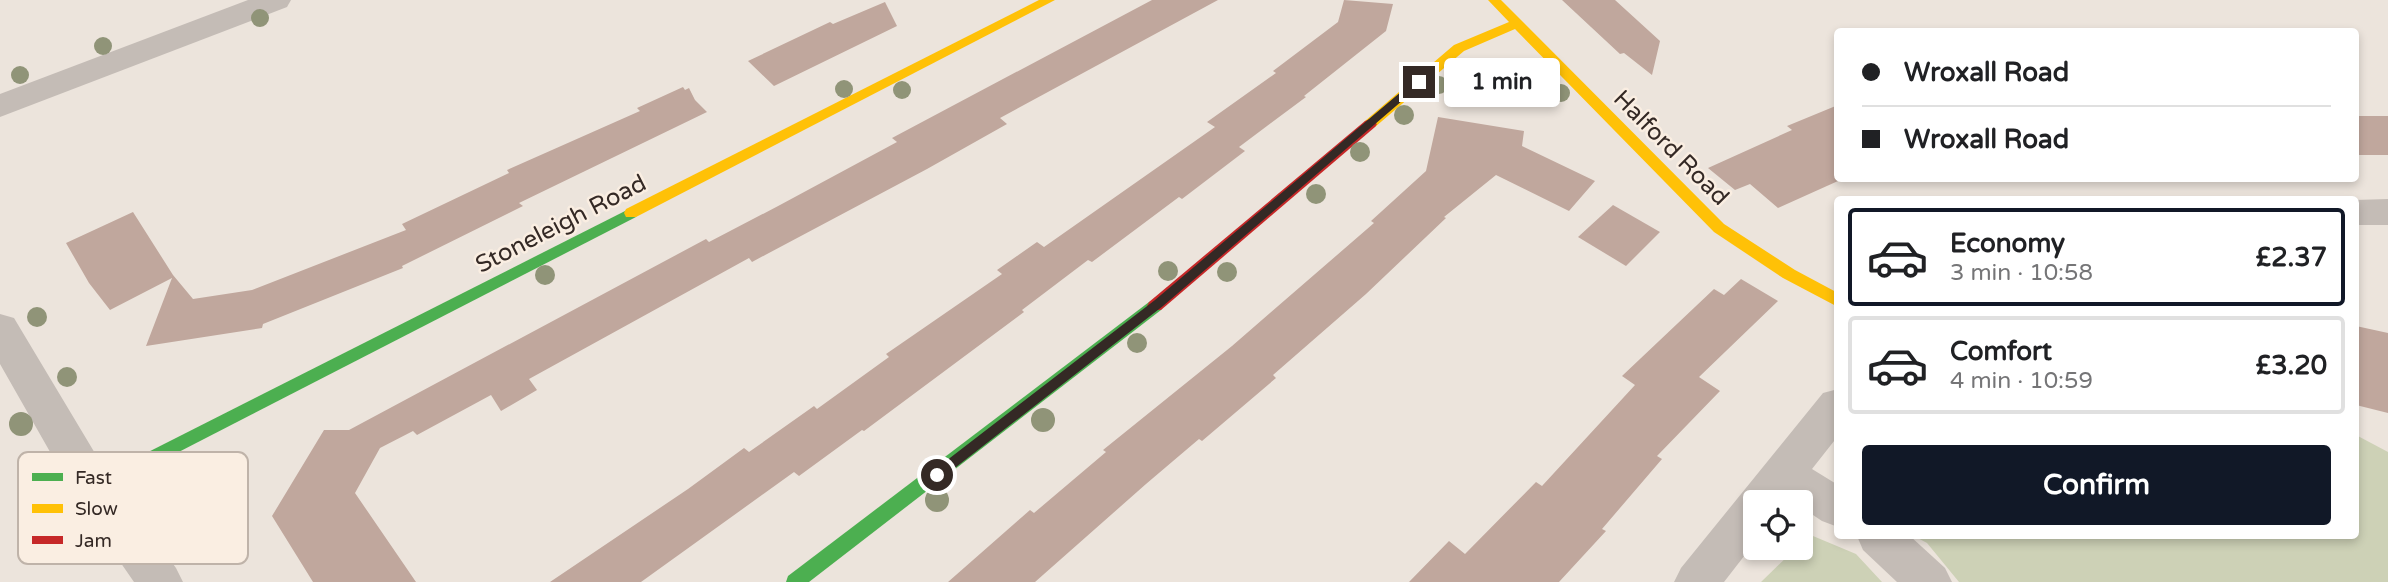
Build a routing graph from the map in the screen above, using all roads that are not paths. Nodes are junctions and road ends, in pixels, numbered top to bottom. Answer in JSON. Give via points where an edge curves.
{"nodes":[{"id":1,"x":276,"y":0,"type":"edge"},
{"id":2,"x":1049,"y":0,"type":"edge"},
{"id":3,"x":1494,"y":0,"type":"edge"},
{"id":4,"x":1516,"y":24,"type":"junction"},
{"id":5,"x":0,"y":106,"type":"edge"},
{"id":6,"x":2359,"y":212,"type":"edge"},
{"id":7,"x":2388,"y":212,"type":"edge"},
{"id":8,"x":1834,"y":299,"type":"edge"},
{"id":9,"x":0,"y":329,"type":"edge"},
{"id":10,"x":1834,"y":410,"type":"edge"},
{"id":11,"x":72,"y":452,"type":"edge"},
{"id":12,"x":164,"y":452,"type":"edge"},
{"id":13,"x":1772,"y":488,"type":"edge"},
{"id":14,"x":1834,"y":507,"type":"edge"},
{"id":15,"x":1743,"y":524,"type":"edge"},
{"id":16,"x":1883,"y":539,"type":"edge"},
{"id":17,"x":147,"y":564,"type":"edge"},
{"id":18,"x":160,"y":582,"type":"edge"},
{"id":19,"x":795,"y":582,"type":"edge"},
{"id":20,"x":1696,"y":582,"type":"edge"},
{"id":21,"x":1929,"y":582,"type":"edge"}],
"edges":[{"from":1,"to":5,"type":"street"},
{"from":2,"to":12,"type":"street","name":"Stoneleigh Road"},
{"from":3,"to":4,"type":"street","name":"Halford Road"},
{"from":4,"to":8,"type":"street","name":"Halford Road","via":[[1719,228]]},
{"from":4,"to":19,"type":"street","via":[[1459,48],[1159,303]]},
{"from":6,"to":7,"type":"street"},
{"from":9,"to":11,"type":"street"},
{"from":10,"to":13,"type":"street"},
{"from":13,"to":14,"type":"street"},
{"from":15,"to":20,"type":"street"},
{"from":16,"to":21,"type":"street"},
{"from":17,"to":18,"type":"street"}]}
